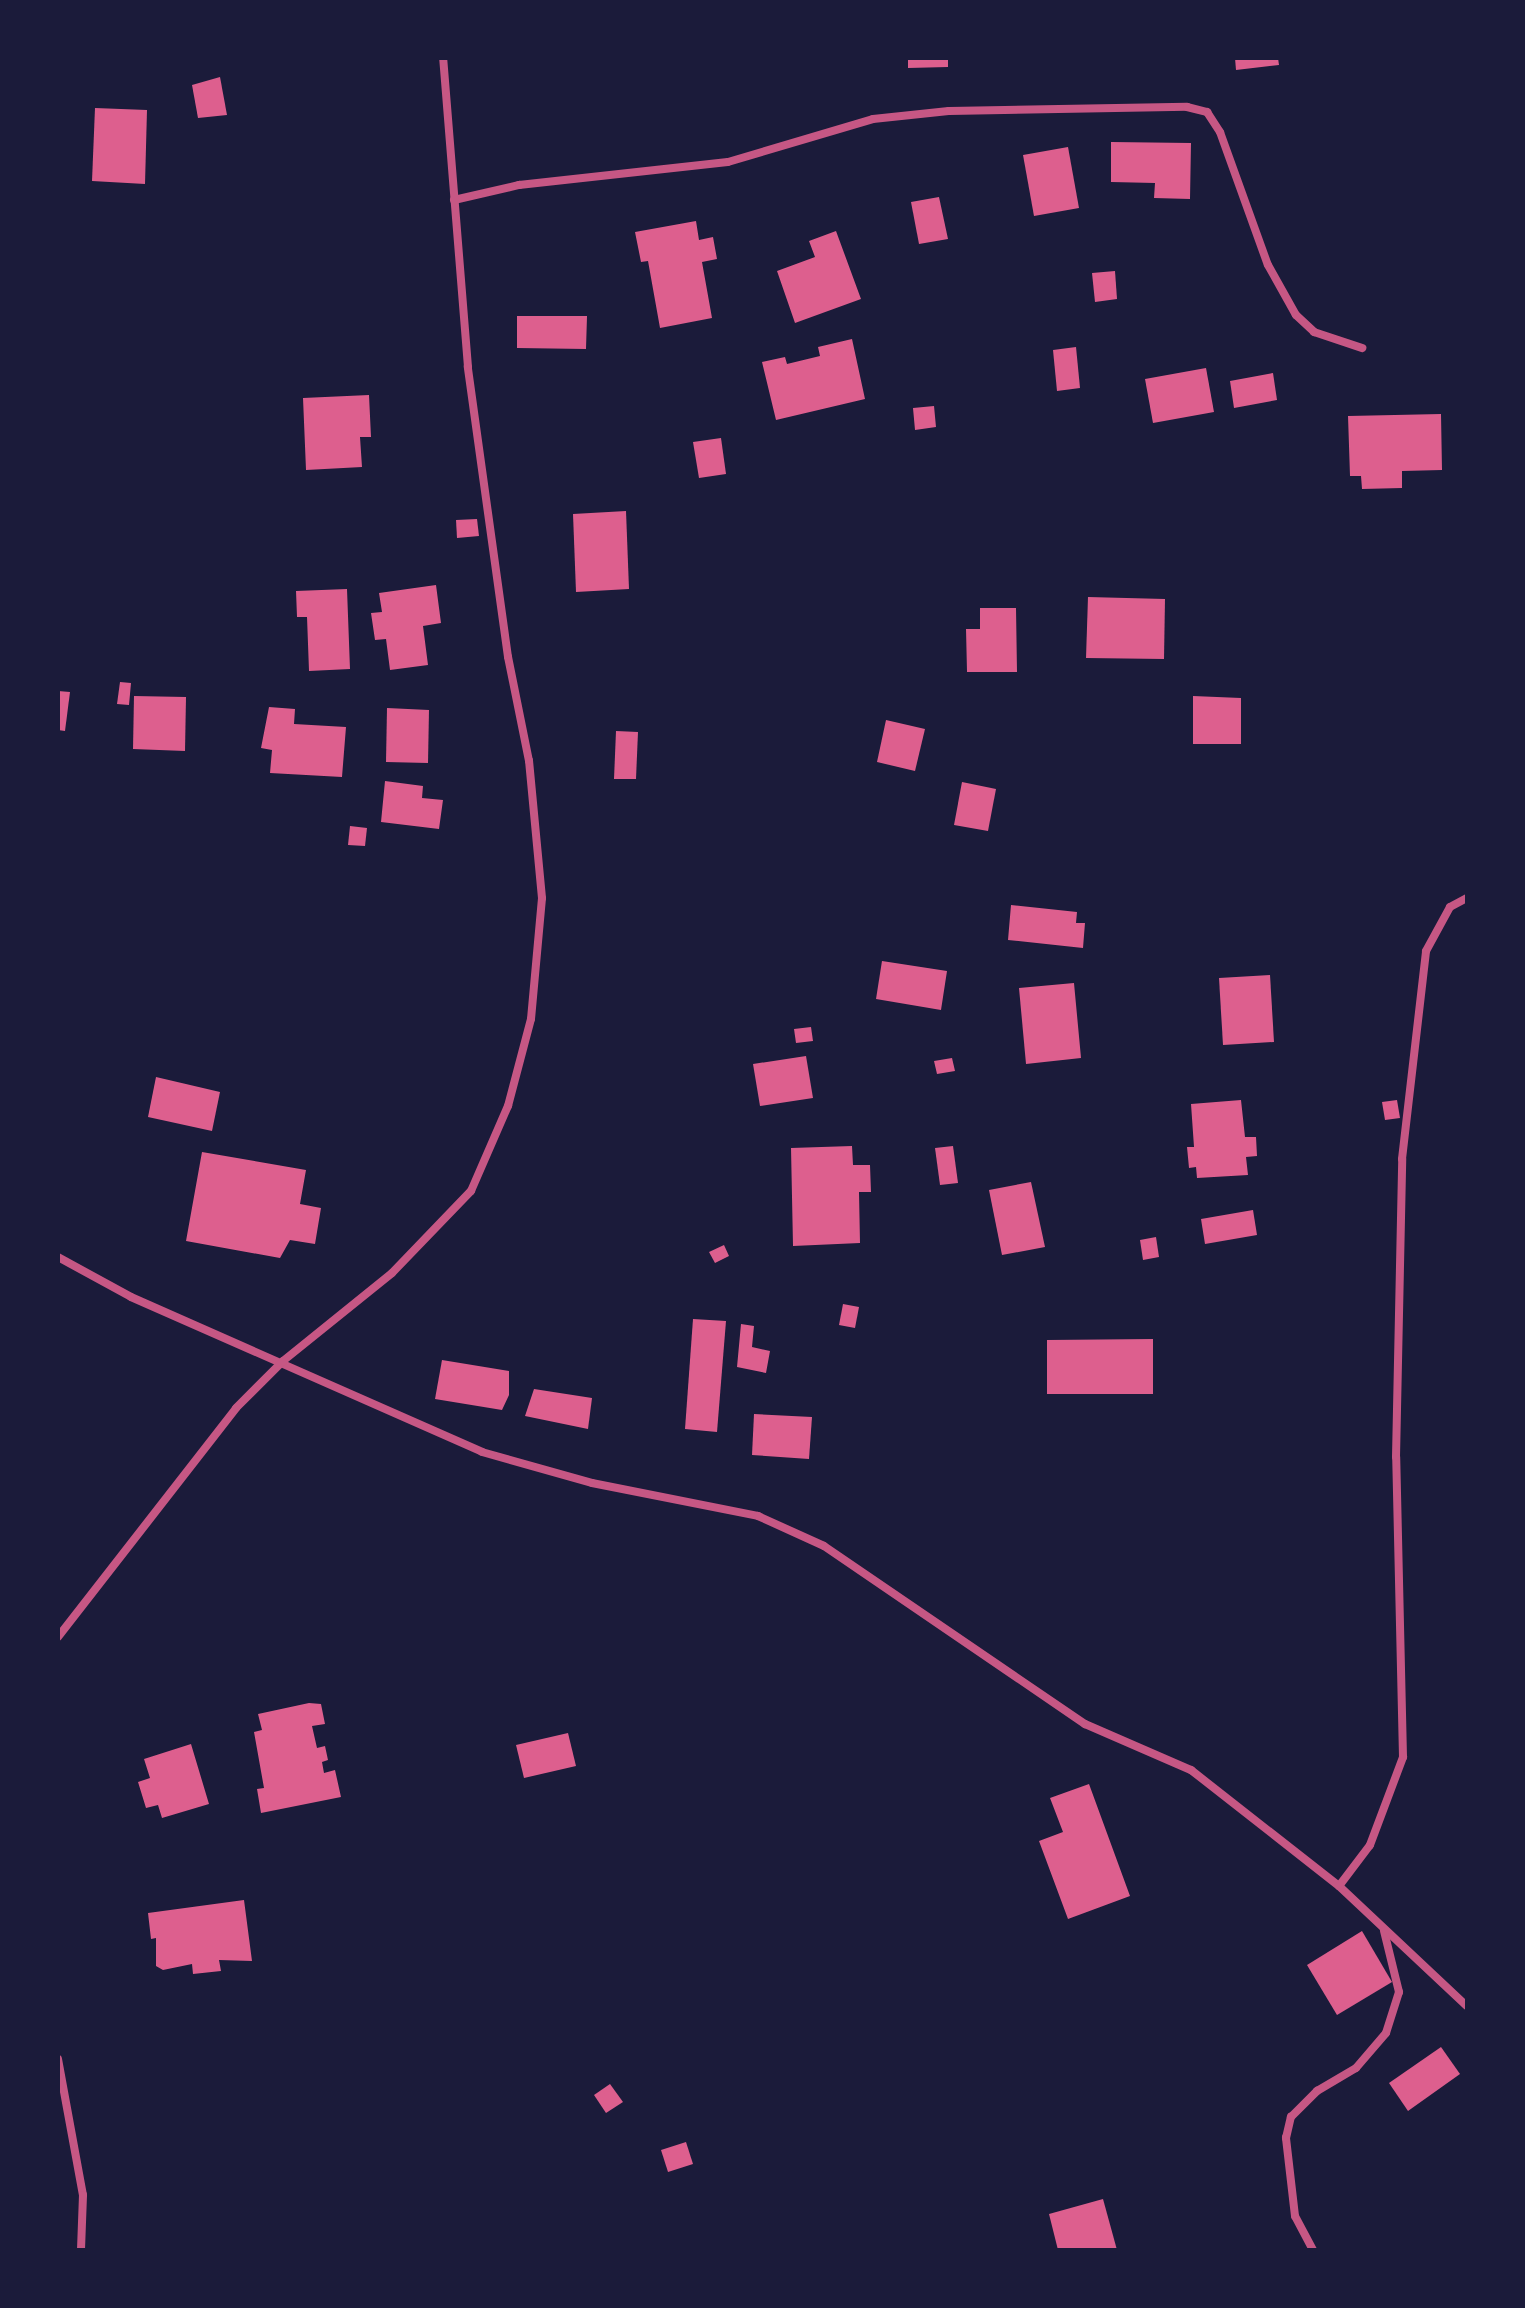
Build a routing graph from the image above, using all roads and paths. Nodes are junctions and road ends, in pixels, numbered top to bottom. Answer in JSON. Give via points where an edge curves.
{"nodes":[{"id":1,"x":443,"y":58,"type":"edge"},
{"id":2,"x":454,"y":200,"type":"junction"},
{"id":3,"x":1362,"y":348,"type":"dead end"},
{"id":4,"x":1467,"y":898,"type":"edge"},
{"id":5,"x":58,"y":1257,"type":"edge"},
{"id":6,"x":283,"y":1361,"type":"junction"},
{"id":7,"x":58,"y":1637,"type":"edge"},
{"id":8,"x":1339,"y":1886,"type":"junction"},
{"id":9,"x":1383,"y":1927,"type":"junction"},
{"id":10,"x":1467,"y":2006,"type":"edge"},
{"id":11,"x":58,"y":2059,"type":"edge"},
{"id":12,"x":81,"y":2250,"type":"edge"},
{"id":13,"x":1313,"y":2250,"type":"edge"}],
"edges":[{"from":1,"to":2,"type":"street"},
{"from":2,"to":3,"type":"street","via":[[519,185],[728,162],[873,119],[980,110],[1187,107],[1207,112],[1220,132],[1268,265],[1296,315],[1314,332]]},
{"from":2,"to":6,"type":"street","via":[[468,367],[508,657],[529,761],[542,898],[531,1019],[508,1106],[471,1191],[392,1273]]},
{"from":4,"to":8,"type":"street","via":[[1450,907],[1426,951],[1402,1159],[1396,1457],[1403,1757],[1370,1845]]},
{"from":5,"to":6,"type":"street","via":[[131,1297]]},
{"from":6,"to":7,"type":"street","via":[[236,1408]]},
{"from":6,"to":8,"type":"street","via":[[482,1452],[592,1483],[758,1516],[824,1546],[1085,1724],[1191,1770]]},
{"from":8,"to":9,"type":"street"},
{"from":9,"to":10,"type":"street"},
{"from":9,"to":13,"type":"street","via":[[1399,1992],[1386,2033],[1356,2068],[1317,2091],[1291,2117],[1286,2138],[1295,2216]]},
{"from":11,"to":12,"type":"street","via":[[83,2195]]}]}
